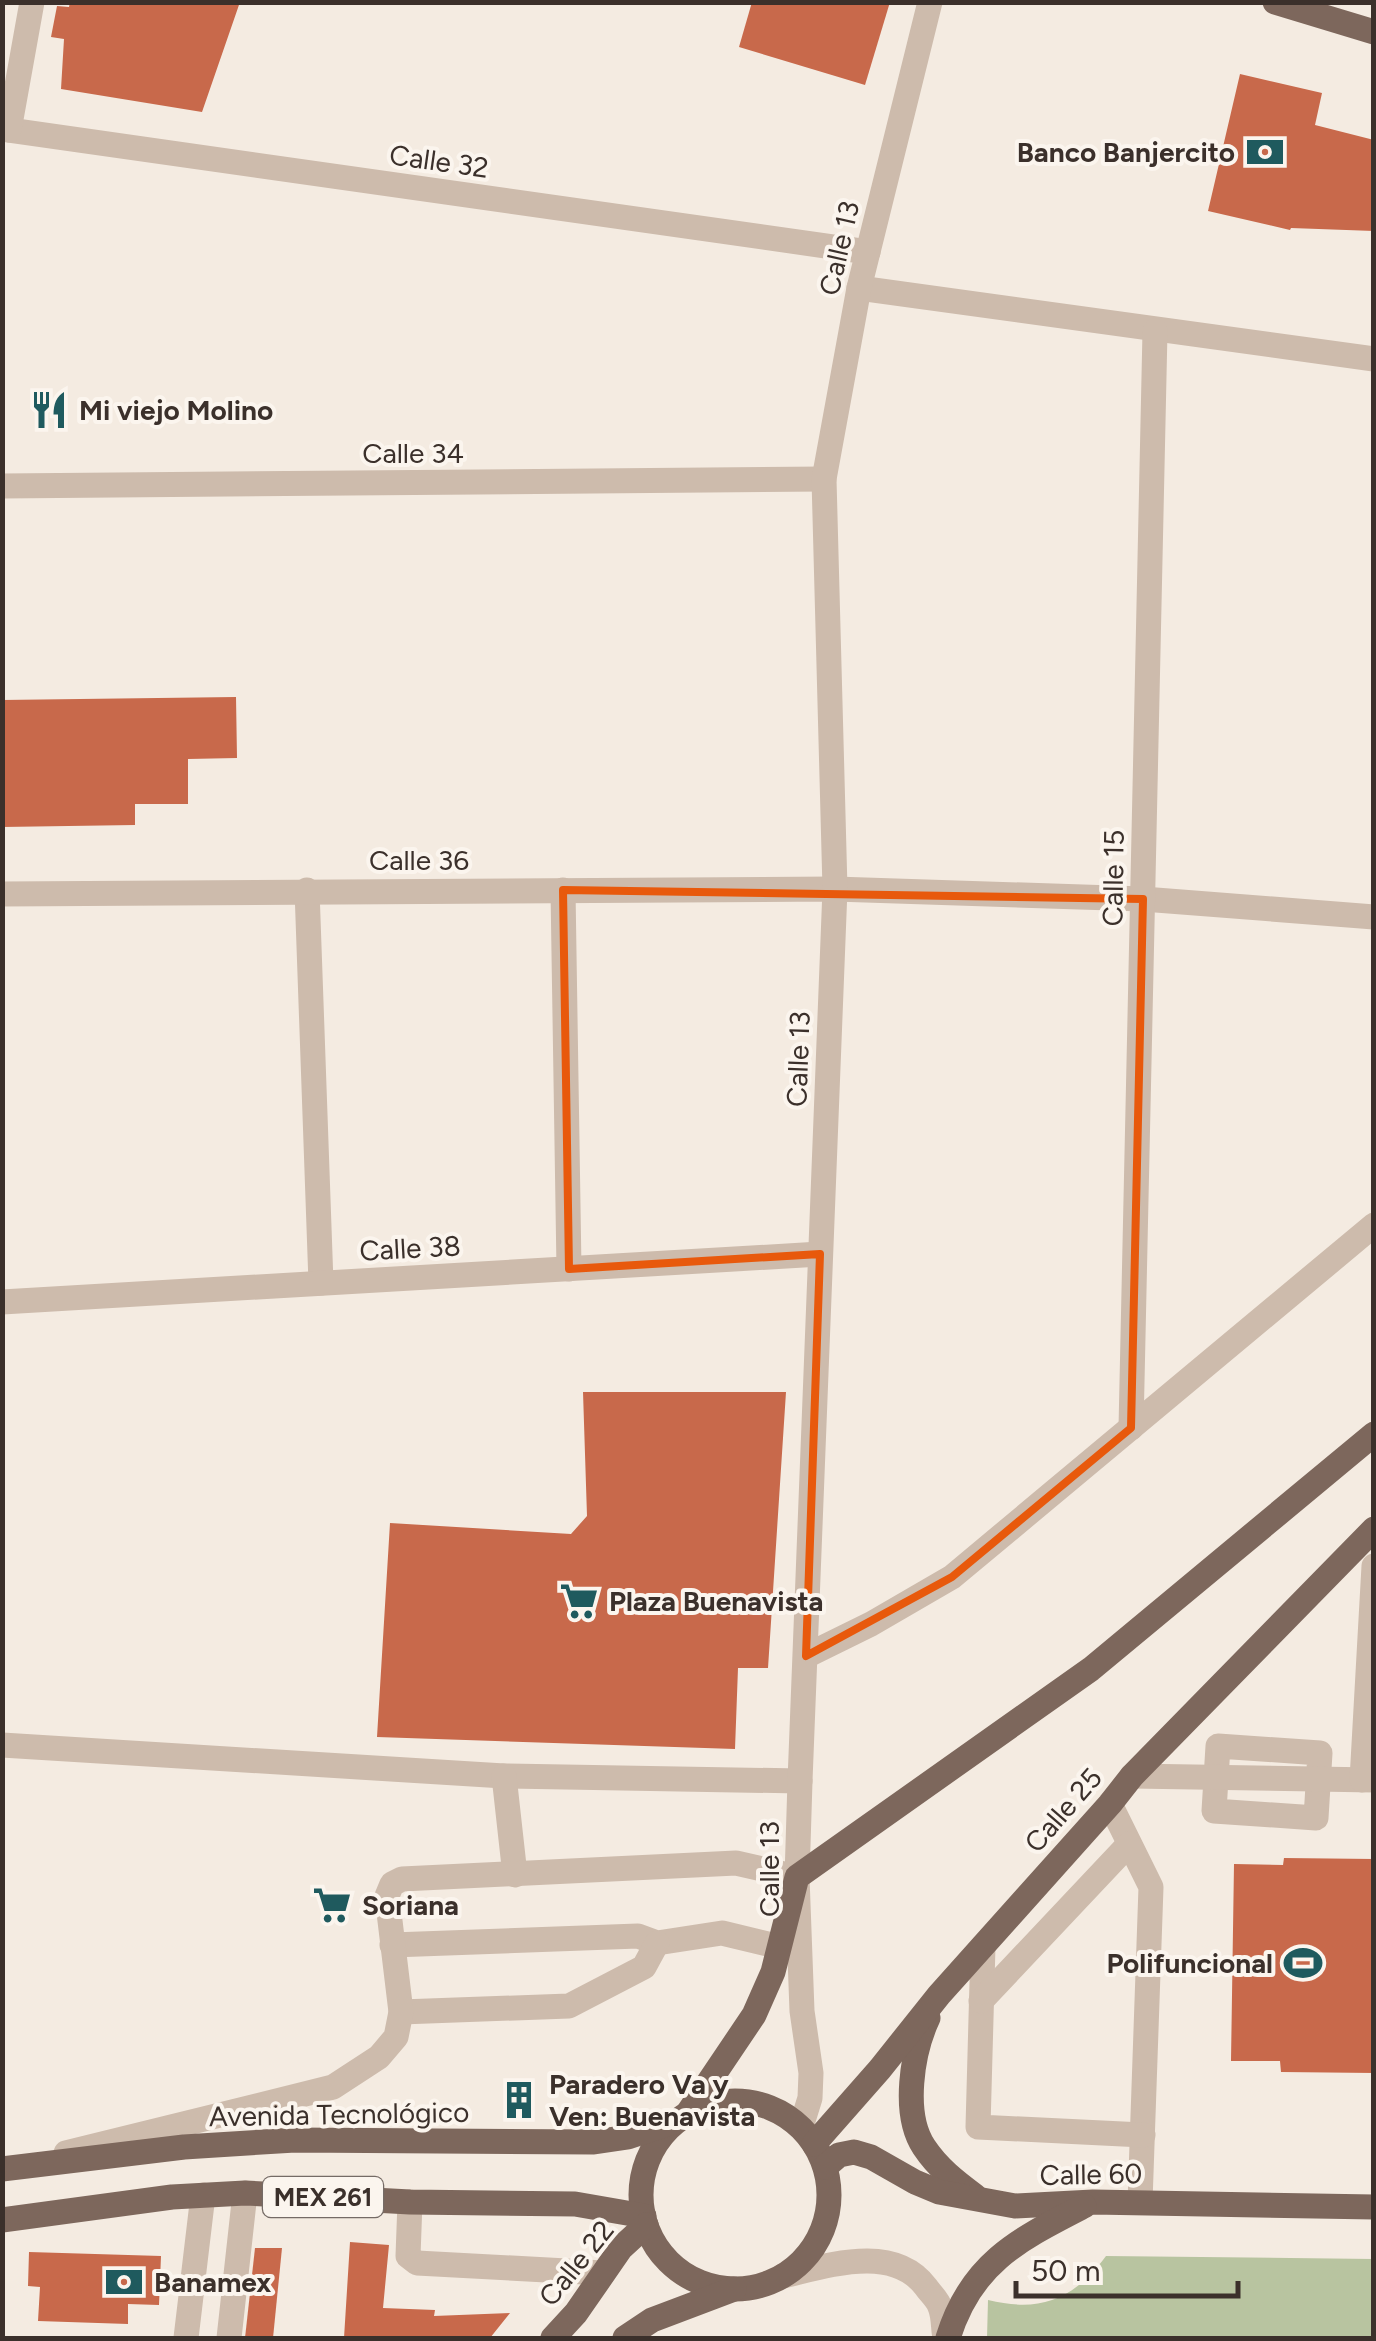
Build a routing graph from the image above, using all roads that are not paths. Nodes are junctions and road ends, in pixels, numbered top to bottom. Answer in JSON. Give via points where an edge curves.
{"nodes":[{"id":1,"x":32,"y":2,"type":"edge"},
{"id":2,"x":930,"y":2,"type":"edge"},
{"id":3,"x":1275,"y":2,"type":"edge"},
{"id":4,"x":1374,"y":32,"type":"edge"},
{"id":5,"x":6,"y":129,"type":"edge"},
{"id":6,"x":868,"y":252,"type":"junction"},
{"id":7,"x":859,"y":288,"type":"junction"},
{"id":8,"x":1156,"y":330,"type":"junction"},
{"id":9,"x":1374,"y":359,"type":"edge"},
{"id":10,"x":824,"y":479,"type":"junction"},
{"id":11,"x":2,"y":486,"type":"edge"},
{"id":12,"x":835,"y":889,"type":"junction"},
{"id":13,"x":307,"y":890,"type":"junction"},
{"id":14,"x":563,"y":890,"type":"junction"},
{"id":15,"x":2,"y":894,"type":"edge"},
{"id":16,"x":1143,"y":899,"type":"junction"},
{"id":17,"x":1374,"y":917,"type":"edge"},
{"id":18,"x":1374,"y":1225,"type":"edge"},
{"id":19,"x":820,"y":1254,"type":"junction"},
{"id":20,"x":569,"y":1269,"type":"junction"},
{"id":21,"x":321,"y":1284,"type":"junction"},
{"id":22,"x":2,"y":1302,"type":"edge"},
{"id":23,"x":1131,"y":1428,"type":"junction"},
{"id":24,"x":1374,"y":1434,"type":"edge"},
{"id":25,"x":1374,"y":1530,"type":"edge"},
{"id":26,"x":1374,"y":1566,"type":"edge"},
{"id":27,"x":806,"y":1656,"type":"junction"},
{"id":28,"x":2,"y":1745,"type":"edge"},
{"id":29,"x":504,"y":1776,"type":"junction"},
{"id":30,"x":1132,"y":1776,"type":"junction"},
{"id":31,"x":1216,"y":1777,"type":"junction"},
{"id":32,"x":1318,"y":1779,"type":"junction"},
{"id":33,"x":1368,"y":1780,"type":"edge"},
{"id":34,"x":800,"y":1781,"type":"junction"},
{"id":35,"x":1110,"y":1804,"type":"junction"},
{"id":36,"x":1130,"y":1844,"type":"junction"},
{"id":37,"x":515,"y":1875,"type":"junction"},
{"id":38,"x":797,"y":1878,"type":"junction"},
{"id":39,"x":657,"y":1943,"type":"junction"},
{"id":40,"x":392,"y":1946,"type":"junction"},
{"id":41,"x":982,"y":1946,"type":"junction"},
{"id":42,"x":780,"y":1947,"type":"junction"},
{"id":43,"x":939,"y":1995,"type":"junction"},
{"id":44,"x":981,"y":2001,"type":"junction"},
{"id":45,"x":400,"y":2012,"type":"junction"},
{"id":46,"x":682,"y":2117,"type":"junction"},
{"id":47,"x":1143,"y":2136,"type":"junction"},
{"id":48,"x":813,"y":2146,"type":"junction"},
{"id":49,"x":2,"y":2169,"type":"edge"},
{"id":50,"x":245,"y":2192,"type":"junction"},
{"id":51,"x":203,"y":2194,"type":"junction"},
{"id":52,"x":410,"y":2202,"type":"junction"},
{"id":53,"x":983,"y":2202,"type":"junction"},
{"id":54,"x":1092,"y":2202,"type":"junction"},
{"id":55,"x":1140,"y":2202,"type":"junction"},
{"id":56,"x":1374,"y":2206,"type":"edge"},
{"id":57,"x":2,"y":2220,"type":"edge"},
{"id":58,"x":645,"y":2220,"type":"junction"},
{"id":59,"x":603,"y":2273,"type":"junction"},
{"id":60,"x":783,"y":2276,"type":"junction"},
{"id":61,"x":734,"y":2289,"type":"junction"},
{"id":62,"x":186,"y":2338,"type":"edge"},
{"id":63,"x":229,"y":2338,"type":"edge"},
{"id":64,"x":553,"y":2338,"type":"edge"},
{"id":65,"x":626,"y":2338,"type":"edge"},
{"id":66,"x":947,"y":2338,"type":"edge"}],
"edges":[{"from":1,"to":5,"type":"street"},
{"from":2,"to":6,"type":"street","name":"Calle 13"},
{"from":3,"to":4,"type":"main road"},
{"from":5,"to":6,"type":"street","name":"Calle 32"},
{"from":6,"to":7,"type":"street","name":"Calle 13"},
{"from":7,"to":8,"type":"street"},
{"from":7,"to":10,"type":"street","name":"Calle 13"},
{"from":8,"to":9,"type":"street"},
{"from":8,"to":16,"type":"street","name":"Calle 15"},
{"from":10,"to":11,"type":"street","name":"Calle 34"},
{"from":10,"to":12,"type":"street","name":"Calle 13"},
{"from":12,"to":14,"type":"street","name":"Calle 36"},
{"from":12,"to":16,"type":"street","name":"Calle 36"},
{"from":12,"to":19,"type":"street","name":"Calle 13"},
{"from":13,"to":14,"type":"street","name":"Calle 36"},
{"from":13,"to":15,"type":"street","name":"Calle 36"},
{"from":13,"to":21,"type":"street"},
{"from":14,"to":20,"type":"street"},
{"from":16,"to":17,"type":"street","name":"Calle 36"},
{"from":16,"to":23,"type":"street","name":"Calle 15"},
{"from":18,"to":23,"type":"street"},
{"from":19,"to":20,"type":"street","name":"Calle 38"},
{"from":19,"to":27,"type":"street","name":"Calle 13"},
{"from":20,"to":21,"type":"street","name":"Calle 38"},
{"from":21,"to":22,"type":"street","name":"Calle 38"},
{"from":23,"to":27,"type":"street","via":[[952,1578]]},
{"from":24,"to":38,"type":"main road","via":[[1091,1670]]},
{"from":25,"to":30,"type":"main road","name":"Calle 25"},
{"from":26,"to":33,"type":"street"},
{"from":27,"to":34,"type":"street","name":"Calle 13"},
{"from":28,"to":29,"type":"street"},
{"from":29,"to":34,"type":"street"},
{"from":29,"to":37,"type":"street"},
{"from":30,"to":31,"type":"street"},
{"from":30,"to":35,"type":"main road","name":"Calle 25"},
{"from":31,"to":32,"type":"street"},
{"from":31,"to":32,"type":"street","via":[[1214,1811],[1316,1818]]},
{"from":32,"to":33,"type":"street"},
{"from":34,"to":38,"type":"street","name":"Calle 13"},
{"from":35,"to":36,"type":"street"},
{"from":35,"to":41,"type":"main road","name":"Calle 25"},
{"from":36,"to":44,"type":"street"},
{"from":36,"to":47,"type":"street","via":[[1151,1886]]},
{"from":37,"to":38,"type":"street","via":[[736,1864]]},
{"from":37,"to":40,"type":"street","via":[[392,1884]]},
{"from":38,"to":42,"type":"main road"},
{"from":38,"to":48,"type":"street","name":"Calle 13"},
{"from":39,"to":40,"type":"street","via":[[638,1936]]},
{"from":39,"to":42,"type":"street","via":[[722,1933]]},
{"from":39,"to":45,"type":"street","via":[[644,1967],[569,2006]]},
{"from":40,"to":45,"type":"street"},
{"from":41,"to":43,"type":"main road","name":"Calle 25"},
{"from":41,"to":44,"type":"street"},
{"from":42,"to":46,"type":"main road","via":[[754,2015]]},
{"from":43,"to":48,"type":"main road","name":"Calle 25"},
{"from":43,"to":53,"type":"main road","via":[[921,2032],[911,2108],[921,2144],[945,2174]]},
{"from":44,"to":47,"type":"street","via":[[978,2126]]},
{"from":45,"to":49,"type":"street","via":[[396,2037],[380,2058],[332,2087]]},
{"from":46,"to":48,"type":"main road","via":[[716,2102],[747,2101],[777,2110]]},
{"from":46,"to":49,"type":"main road","name":"Avenida Tecnológico","number":"MEX 261","via":[[594,2142],[295,2140]]},
{"from":46,"to":58,"type":"main road","via":[[646,2164]]},
{"from":47,"to":55,"type":"street"},
{"from":48,"to":53,"type":"main road","name":"Calle 60","via":[[871,2157],[939,2192]]},
{"from":48,"to":60,"type":"main road","via":[[829,2188],[828,2208],[813,2248]]},
{"from":50,"to":51,"type":"main road","number":"MEX 261"},
{"from":50,"to":52,"type":"main road","number":"MEX 261"},
{"from":50,"to":63,"type":"street"},
{"from":51,"to":57,"type":"main road","number":"MEX 261"},
{"from":51,"to":62,"type":"street"},
{"from":52,"to":58,"type":"main road","number":"MEX 261","via":[[574,2204]]},
{"from":52,"to":59,"type":"street","via":[[408,2256],[417,2264]]},
{"from":53,"to":54,"type":"main road","name":"Calle 60"},
{"from":54,"to":55,"type":"main road","name":"Calle 60"},
{"from":54,"to":66,"type":"main road","via":[[992,2262],[970,2287]]},
{"from":55,"to":56,"type":"main road","name":"Calle 60"},
{"from":58,"to":59,"type":"main road","name":"Calle 22"},
{"from":58,"to":61,"type":"main road","via":[[658,2248],[686,2275]]},
{"from":59,"to":64,"type":"main road","name":"Calle 22"},
{"from":60,"to":61,"type":"main road"},
{"from":60,"to":66,"type":"street","via":[[848,2261],[899,2266],[920,2278],[940,2306]]},
{"from":61,"to":65,"type":"main road","via":[[652,2320]]}]}
